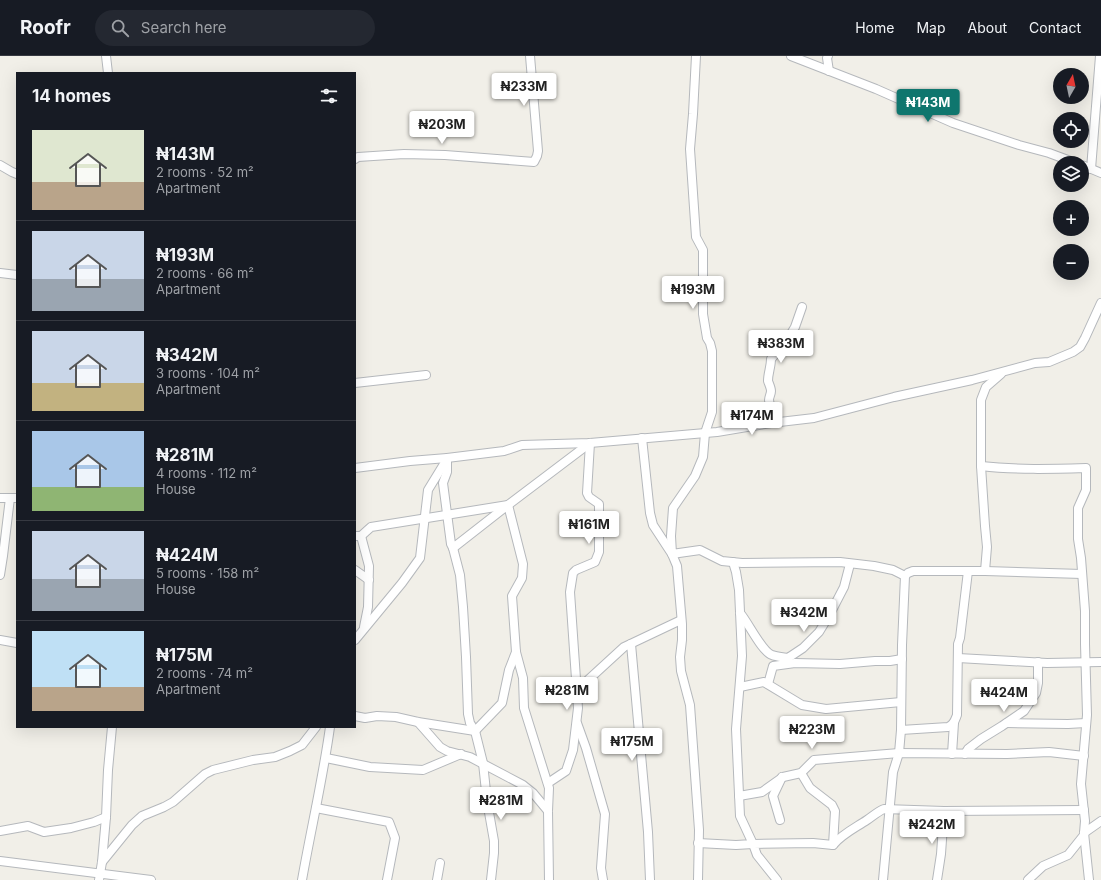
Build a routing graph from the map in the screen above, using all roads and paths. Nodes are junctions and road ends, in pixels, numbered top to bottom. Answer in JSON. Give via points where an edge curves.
{"nodes":[{"id":1,"x":106,"y":56,"type":"edge"},
{"id":2,"x":530,"y":56,"type":"edge"},
{"id":3,"x":696,"y":56,"type":"edge"},
{"id":4,"x":791,"y":56,"type":"edge"},
{"id":5,"x":828,"y":56,"type":"edge"},
{"id":6,"x":1100,"y":56,"type":"edge"},
{"id":7,"x":829,"y":71,"type":"junction"},
{"id":8,"x":108,"y":72,"type":"edge"},
{"id":9,"x":1057,"y":156,"type":"edge"},
{"id":10,"x":356,"y":158,"type":"edge"},
{"id":11,"x":0,"y":165,"type":"edge"},
{"id":12,"x":1091,"y":169,"type":"joint"},
{"id":13,"x":1101,"y":173,"type":"edge"},
{"id":14,"x":16,"y":174,"type":"edge"},
{"id":15,"x":0,"y":273,"type":"edge"},
{"id":16,"x":16,"y":275,"type":"edge"},
{"id":17,"x":1101,"y":303,"type":"edge"},
{"id":18,"x":802,"y":307,"type":"dead end"},
{"id":19,"x":1003,"y":372,"type":"junction"},
{"id":20,"x":426,"y":375,"type":"dead end"},
{"id":21,"x":356,"y":383,"type":"edge"},
{"id":22,"x":771,"y":423,"type":"junction"},
{"id":23,"x":705,"y":433,"type":"junction"},
{"id":24,"x":642,"y":438,"type":"junction"},
{"id":25,"x":590,"y":443,"type":"junction"},
{"id":26,"x":448,"y":458,"type":"junction"},
{"id":27,"x":981,"y":466,"type":"junction"},
{"id":28,"x":356,"y":468,"type":"edge"},
{"id":29,"x":0,"y":498,"type":"edge"},
{"id":30,"x":14,"y":498,"type":"edge"},
{"id":31,"x":448,"y":514,"type":"junction"},
{"id":32,"x":424,"y":518,"type":"junction"},
{"id":33,"x":358,"y":536,"type":"edge"},
{"id":34,"x":453,"y":548,"type":"junction"},
{"id":35,"x":672,"y":554,"type":"junction"},
{"id":36,"x":733,"y":562,"type":"junction"},
{"id":37,"x":850,"y":564,"type":"junction"},
{"id":38,"x":356,"y":571,"type":"edge"},
{"id":39,"x":968,"y":571,"type":"junction"},
{"id":40,"x":985,"y":571,"type":"junction"},
{"id":41,"x":1082,"y":574,"type":"junction"},
{"id":42,"x":0,"y":575,"type":"edge"},
{"id":43,"x":906,"y":576,"type":"junction"},
{"id":44,"x":369,"y":580,"type":"junction"},
{"id":45,"x":740,"y":613,"type":"junction"},
{"id":46,"x":681,"y":620,"type":"junction"},
{"id":47,"x":363,"y":631,"type":"junction"},
{"id":48,"x":356,"y":639,"type":"edge"},
{"id":49,"x":0,"y":640,"type":"edge"},
{"id":50,"x":16,"y":643,"type":"edge"},
{"id":51,"x":631,"y":644,"type":"junction"},
{"id":52,"x":516,"y":652,"type":"junction"},
{"id":53,"x":771,"y":655,"type":"junction"},
{"id":54,"x":958,"y":658,"type":"junction"},
{"id":55,"x":902,"y":659,"type":"junction"},
{"id":56,"x":1038,"y":662,"type":"junction"},
{"id":57,"x":1086,"y":662,"type":"junction"},
{"id":58,"x":1101,"y":662,"type":"edge"},
{"id":59,"x":773,"y":666,"type":"junction"},
{"id":60,"x":768,"y":684,"type":"junction"},
{"id":61,"x":740,"y":687,"type":"junction"},
{"id":62,"x":576,"y":691,"type":"junction"},
{"id":63,"x":901,"y":702,"type":"junction"},
{"id":64,"x":356,"y":716,"type":"edge"},
{"id":65,"x":418,"y":722,"type":"junction"},
{"id":66,"x":576,"y":722,"type":"junction"},
{"id":67,"x":954,"y":723,"type":"junction"},
{"id":68,"x":1007,"y":723,"type":"junction"},
{"id":69,"x":1086,"y":723,"type":"junction"},
{"id":70,"x":112,"y":728,"type":"edge"},
{"id":71,"x":315,"y":728,"type":"edge"},
{"id":72,"x":330,"y":728,"type":"edge"},
{"id":73,"x":901,"y":730,"type":"junction"},
{"id":74,"x":475,"y":731,"type":"junction"},
{"id":75,"x":461,"y":754,"type":"junction"},
{"id":76,"x":899,"y":754,"type":"junction"},
{"id":77,"x":952,"y":754,"type":"junction"},
{"id":78,"x":965,"y":754,"type":"junction"},
{"id":79,"x":1084,"y":756,"type":"junction"},
{"id":80,"x":326,"y":758,"type":"junction"},
{"id":81,"x":483,"y":763,"type":"junction"},
{"id":82,"x":801,"y":774,"type":"junction"},
{"id":83,"x":783,"y":777,"type":"junction"},
{"id":84,"x":548,"y":783,"type":"junction"},
{"id":85,"x":738,"y":796,"type":"junction"},
{"id":86,"x":316,"y":808,"type":"junction"},
{"id":87,"x":890,"y":809,"type":"junction"},
{"id":88,"x":1084,"y":810,"type":"junction"},
{"id":89,"x":548,"y":811,"type":"junction"},
{"id":90,"x":944,"y":811,"type":"junction"},
{"id":91,"x":106,"y":817,"type":"junction"},
{"id":92,"x":780,"y":820,"type":"dead end"},
{"id":93,"x":1101,"y":821,"type":"edge"},
{"id":94,"x":0,"y":831,"type":"edge"},
{"id":95,"x":1084,"y":834,"type":"junction"},
{"id":96,"x":698,"y":843,"type":"junction"},
{"id":97,"x":752,"y":844,"type":"junction"},
{"id":98,"x":833,"y":845,"type":"junction"},
{"id":99,"x":0,"y":860,"type":"edge"},
{"id":100,"x":102,"y":862,"type":"junction"},
{"id":101,"x":440,"y":863,"type":"dead end"},
{"id":102,"x":99,"y":877,"type":"edge"},
{"id":103,"x":152,"y":880,"type":"edge"},
{"id":104,"x":302,"y":880,"type":"edge"},
{"id":105,"x":387,"y":880,"type":"edge"},
{"id":106,"x":437,"y":880,"type":"edge"},
{"id":107,"x":491,"y":880,"type":"edge"},
{"id":108,"x":549,"y":880,"type":"edge"},
{"id":109,"x":604,"y":880,"type":"edge"},
{"id":110,"x":650,"y":880,"type":"edge"},
{"id":111,"x":698,"y":880,"type":"edge"},
{"id":112,"x":777,"y":880,"type":"edge"},
{"id":113,"x":883,"y":880,"type":"edge"},
{"id":114,"x":937,"y":880,"type":"edge"},
{"id":115,"x":1028,"y":880,"type":"edge"},
{"id":116,"x":1089,"y":880,"type":"edge"}],
"edges":[{"from":1,"to":8,"type":"street"},
{"from":2,"to":10,"type":"street","via":[[538,151],[534,162],[404,154]]},
{"from":3,"to":23,"type":"street","via":[[690,149],[696,237],[703,250],[703,314],[712,351],[712,412]]},
{"from":4,"to":7,"type":"street"},
{"from":5,"to":7,"type":"street"},
{"from":6,"to":12,"type":"street"},
{"from":7,"to":9,"type":"street","via":[[953,123]]},
{"from":11,"to":14,"type":"street"},
{"from":12,"to":13,"type":"street"},
{"from":15,"to":16,"type":"street"},
{"from":17,"to":19,"type":"street","via":[[1080,347],[1073,352],[1049,362]]},
{"from":18,"to":22,"type":"street","via":[[786,342],[770,359],[768,382],[773,417]]},
{"from":19,"to":22,"type":"street","via":[[814,418]]},
{"from":19,"to":27,"type":"street","via":[[986,387],[981,400]]},
{"from":20,"to":21,"type":"street"},
{"from":22,"to":23,"type":"street"},
{"from":23,"to":24,"type":"street"},
{"from":23,"to":35,"type":"street","via":[[703,456],[698,469],[673,508],[670,536]]},
{"from":24,"to":25,"type":"street"},
{"from":24,"to":35,"type":"street","via":[[653,525]]},
{"from":25,"to":26,"type":"street","via":[[522,445],[504,451]]},
{"from":25,"to":31,"type":"street","via":[[508,504]]},
{"from":25,"to":62,"type":"street","via":[[587,493],[599,504],[599,552],[596,562],[573,573],[570,592]]},
{"from":26,"to":28,"type":"street"},
{"from":26,"to":31,"type":"street","via":[[443,483]]},
{"from":26,"to":32,"type":"street","via":[[428,490]]},
{"from":27,"to":40,"type":"street","via":[[987,547]]},
{"from":27,"to":41,"type":"street","via":[[1036,470],[1086,468],[1086,490],[1078,508]]},
{"from":29,"to":30,"type":"street"},
{"from":30,"to":42,"type":"street"},
{"from":31,"to":32,"type":"street"},
{"from":31,"to":34,"type":"street"},
{"from":32,"to":33,"type":"street","via":[[371,527]]},
{"from":32,"to":47,"type":"street","via":[[420,558]]},
{"from":33,"to":44,"type":"street","via":[[370,566]]},
{"from":34,"to":52,"type":"street","via":[[508,505],[523,564],[522,578],[512,596]]},
{"from":34,"to":74,"type":"street","via":[[460,575],[463,607],[468,714]]},
{"from":35,"to":36,"type":"street","via":[[700,550],[722,561]]},
{"from":35,"to":46,"type":"street","via":[[677,566]]},
{"from":36,"to":37,"type":"street"},
{"from":36,"to":45,"type":"street","via":[[739,590]]},
{"from":37,"to":43,"type":"street","via":[[893,570]]},
{"from":37,"to":53,"type":"street","via":[[844,587],[819,632],[788,658]]},
{"from":38,"to":44,"type":"street"},
{"from":39,"to":40,"type":"street"},
{"from":39,"to":43,"type":"street","via":[[913,571]]},
{"from":39,"to":54,"type":"street"},
{"from":40,"to":41,"type":"street"},
{"from":41,"to":57,"type":"street"},
{"from":43,"to":55,"type":"street"},
{"from":44,"to":47,"type":"street","via":[[368,607]]},
{"from":45,"to":53,"type":"street"},
{"from":45,"to":61,"type":"street"},
{"from":46,"to":51,"type":"street"},
{"from":46,"to":96,"type":"street","via":[[681,671],[690,705]]},
{"from":47,"to":48,"type":"street"},
{"from":49,"to":50,"type":"street"},
{"from":51,"to":62,"type":"street","via":[[624,647]]},
{"from":51,"to":110,"type":"street"},
{"from":52,"to":74,"type":"street","via":[[502,703]]},
{"from":52,"to":84,"type":"street","via":[[523,678],[524,708]]},
{"from":53,"to":59,"type":"street"},
{"from":54,"to":56,"type":"street"},
{"from":54,"to":67,"type":"street","via":[[957,715]]},
{"from":55,"to":59,"type":"street"},
{"from":55,"to":63,"type":"street"},
{"from":56,"to":57,"type":"street"},
{"from":56,"to":68,"type":"street","via":[[1036,693],[1024,711]]},
{"from":57,"to":58,"type":"street"},
{"from":57,"to":69,"type":"street"},
{"from":59,"to":60,"type":"street"},
{"from":60,"to":61,"type":"street","via":[[764,682]]},
{"from":60,"to":63,"type":"street","via":[[802,705],[826,709]]},
{"from":61,"to":85,"type":"street","via":[[736,729]]},
{"from":62,"to":66,"type":"street"},
{"from":63,"to":73,"type":"street"},
{"from":64,"to":65,"type":"street","via":[[396,717]]},
{"from":65,"to":74,"type":"street"},
{"from":65,"to":75,"type":"street","via":[[440,747]]},
{"from":66,"to":84,"type":"street","via":[[574,750],[566,771]]},
{"from":66,"to":109,"type":"street","via":[[605,814],[602,868]]},
{"from":67,"to":73,"type":"street","via":[[948,727]]},
{"from":67,"to":77,"type":"street"},
{"from":68,"to":69,"type":"street"},
{"from":68,"to":78,"type":"street","via":[[981,739]]},
{"from":69,"to":79,"type":"street"},
{"from":70,"to":91,"type":"street"},
{"from":71,"to":100,"type":"street","via":[[302,744],[290,751],[205,774],[173,802],[142,816]]},
{"from":72,"to":80,"type":"street"},
{"from":73,"to":76,"type":"street"},
{"from":74,"to":81,"type":"street"},
{"from":75,"to":80,"type":"street","via":[[423,770],[370,766]]},
{"from":75,"to":81,"type":"street"},
{"from":76,"to":77,"type":"street"},
{"from":76,"to":82,"type":"street","via":[[814,760]]},
{"from":76,"to":87,"type":"street","via":[[893,772]]},
{"from":77,"to":78,"type":"street"},
{"from":78,"to":79,"type":"street","via":[[1049,752]]},
{"from":79,"to":88,"type":"street","via":[[1081,784]]},
{"from":80,"to":86,"type":"street"},
{"from":81,"to":89,"type":"street","via":[[523,785]]},
{"from":81,"to":107,"type":"street","via":[[494,841]]},
{"from":82,"to":83,"type":"street"},
{"from":82,"to":98,"type":"street","via":[[810,788],[832,805],[835,811]]},
{"from":83,"to":85,"type":"street","via":[[762,792]]},
{"from":83,"to":92,"type":"street","via":[[773,796]]},
{"from":84,"to":89,"type":"street"},
{"from":85,"to":97,"type":"street","via":[[740,816]]},
{"from":86,"to":104,"type":"street"},
{"from":86,"to":105,"type":"street","via":[[389,822],[395,838]]},
{"from":87,"to":90,"type":"street"},
{"from":87,"to":98,"type":"street","via":[[878,812],[839,838]]},
{"from":87,"to":113,"type":"street"},
{"from":88,"to":90,"type":"street"},
{"from":88,"to":95,"type":"street"},
{"from":89,"to":108,"type":"street"},
{"from":90,"to":114,"type":"street"},
{"from":91,"to":94,"type":"street","via":[[71,828],[44,832],[28,826]]},
{"from":91,"to":100,"type":"street"},
{"from":93,"to":95,"type":"street"},
{"from":95,"to":115,"type":"street","via":[[1068,855],[1043,866]]},
{"from":95,"to":116,"type":"street"},
{"from":96,"to":97,"type":"street"},
{"from":96,"to":111,"type":"street"},
{"from":97,"to":98,"type":"street"},
{"from":97,"to":112,"type":"street","via":[[757,855]]},
{"from":99,"to":102,"type":"street"},
{"from":100,"to":102,"type":"street"},
{"from":101,"to":106,"type":"street"},
{"from":102,"to":103,"type":"street"}]}
